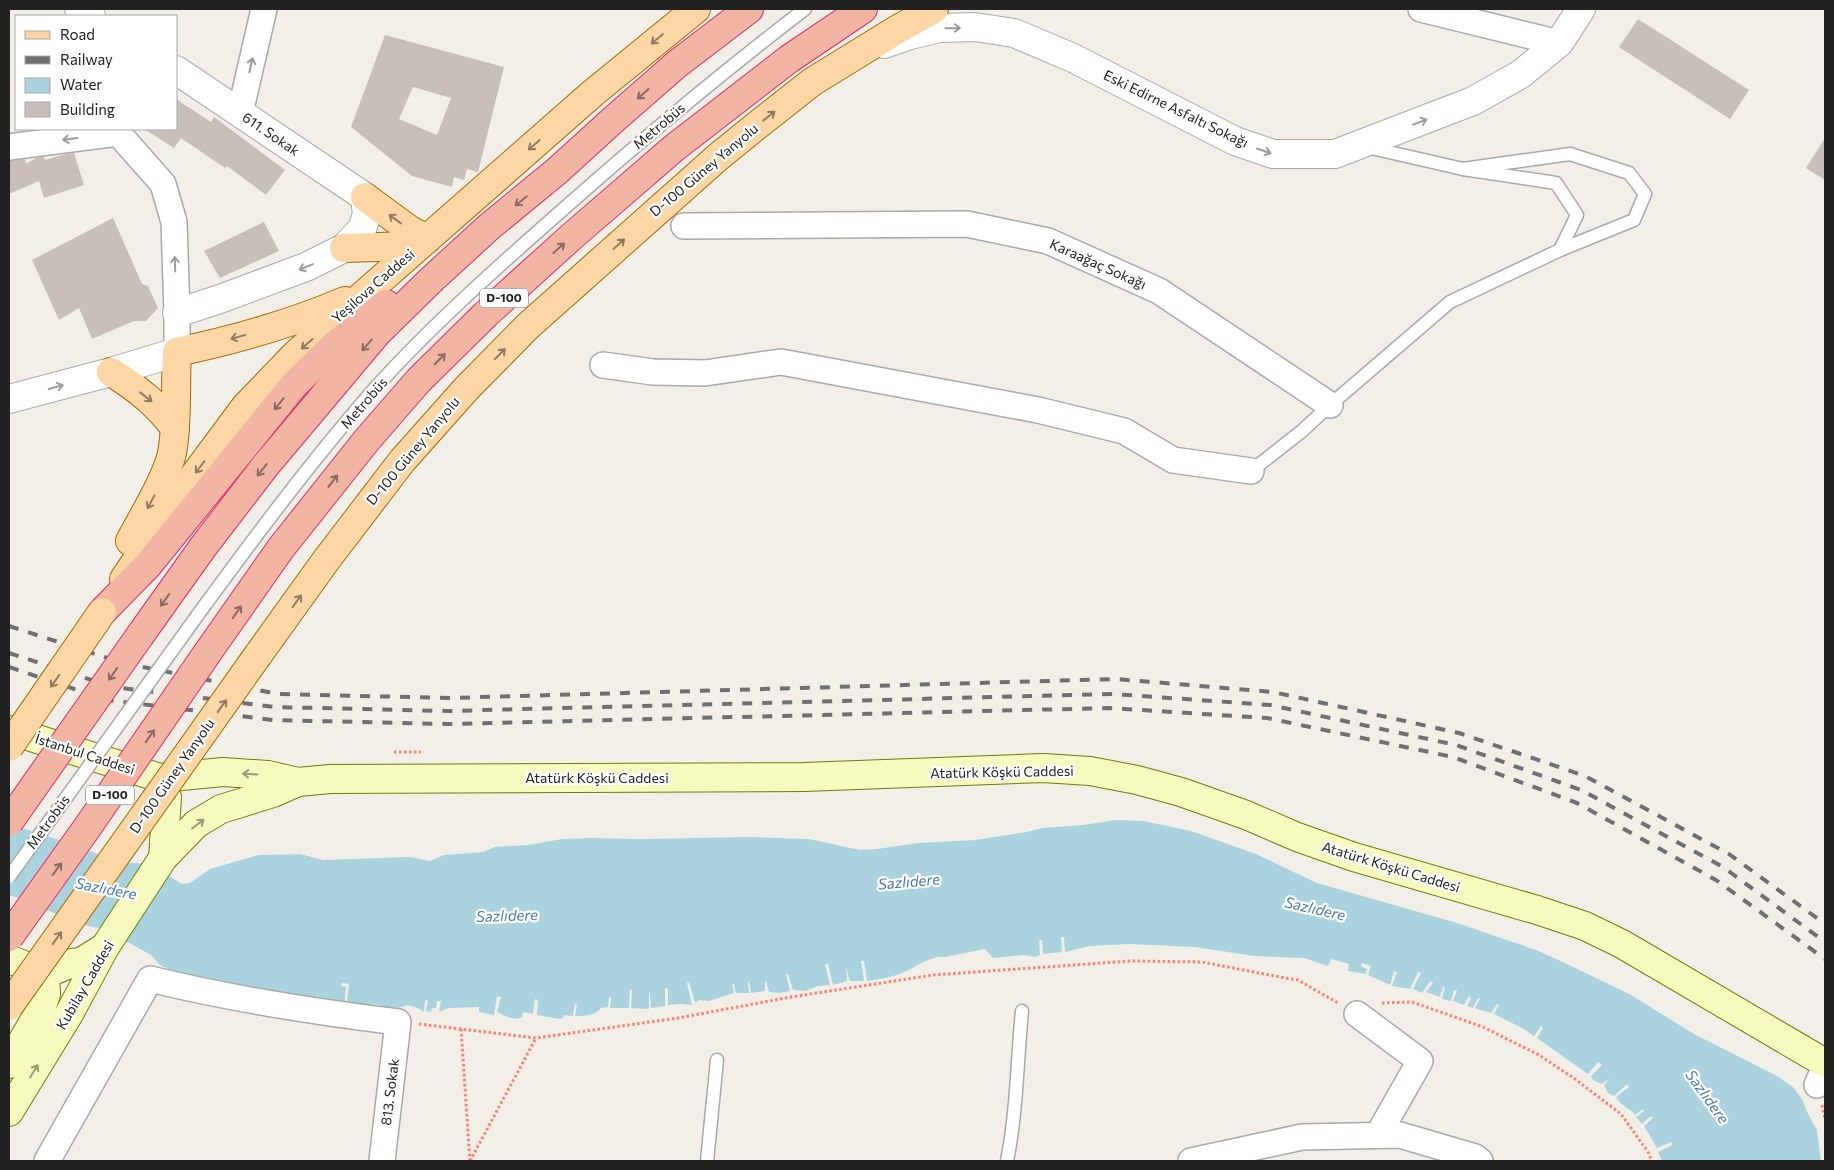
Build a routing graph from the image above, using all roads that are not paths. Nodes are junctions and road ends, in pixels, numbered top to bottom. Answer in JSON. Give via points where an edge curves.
{"nodes":[{"id":1,"x":264,"y":9,"type":"edge"},
{"id":2,"x":696,"y":9,"type":"edge"},
{"id":3,"x":749,"y":9,"type":"edge"},
{"id":4,"x":805,"y":9,"type":"edge"},
{"id":5,"x":863,"y":9,"type":"edge"},
{"id":6,"x":934,"y":9,"type":"edge"},
{"id":7,"x":1421,"y":9,"type":"edge"},
{"id":8,"x":1581,"y":9,"type":"edge"},
{"id":9,"x":1559,"y":43,"type":"junction"},
{"id":10,"x":856,"y":54,"type":"junction"},
{"id":11,"x":178,"y":71,"type":"edge"},
{"id":12,"x":240,"y":113,"type":"junction"},
{"id":13,"x":118,"y":131,"type":"edge"},
{"id":14,"x":1360,"y":145,"type":"junction"},
{"id":15,"x":9,"y":146,"type":"edge"},
{"id":16,"x":1463,"y":169,"type":"junction"},
{"id":17,"x":365,"y":197,"type":"junction"},
{"id":18,"x":490,"y":226,"type":"junction"},
{"id":19,"x":684,"y":226,"type":"dead end"},
{"id":20,"x":427,"y":239,"type":"junction"},
{"id":21,"x":344,"y":248,"type":"junction"},
{"id":22,"x":1560,"y":250,"type":"junction"},
{"id":23,"x":366,"y":292,"type":"junction"},
{"id":24,"x":177,"y":312,"type":"junction"},
{"id":25,"x":177,"y":352,"type":"junction"},
{"id":26,"x":603,"y":365,"type":"dead end"},
{"id":27,"x":111,"y":372,"type":"junction"},
{"id":28,"x":9,"y":399,"type":"edge"},
{"id":29,"x":1330,"y":404,"type":"junction"},
{"id":30,"x":176,"y":428,"type":"junction"},
{"id":31,"x":1251,"y":471,"type":"joint"},
{"id":32,"x":102,"y":612,"type":"junction"},
{"id":33,"x":9,"y":730,"type":"edge"},
{"id":34,"x":9,"y":747,"type":"edge"},
{"id":35,"x":160,"y":778,"type":"junction"},
{"id":36,"x":298,"y":782,"type":"junction"},
{"id":37,"x":9,"y":822,"type":"edge"},
{"id":38,"x":162,"y":858,"type":"junction"},
{"id":39,"x":9,"y":878,"type":"edge"},
{"id":40,"x":9,"y":937,"type":"edge"},
{"id":41,"x":105,"y":947,"type":"junction"},
{"id":42,"x":9,"y":959,"type":"edge"},
{"id":43,"x":45,"y":974,"type":"junction"},
{"id":44,"x":9,"y":1006,"type":"edge"},
{"id":45,"x":1022,"y":1011,"type":"dead end"},
{"id":46,"x":1357,"y":1014,"type":"road end"},
{"id":47,"x":717,"y":1060,"type":"dead end"},
{"id":48,"x":9,"y":1064,"type":"edge"},
{"id":49,"x":1822,"y":1071,"type":"edge"},
{"id":50,"x":9,"y":1112,"type":"edge"},
{"id":51,"x":1378,"y":1135,"type":"junction"},
{"id":52,"x":47,"y":1161,"type":"edge"},
{"id":53,"x":382,"y":1161,"type":"edge"},
{"id":54,"x":707,"y":1161,"type":"edge"},
{"id":55,"x":1008,"y":1161,"type":"edge"},
{"id":56,"x":1191,"y":1161,"type":"edge"},
{"id":57,"x":1480,"y":1161,"type":"edge"}],
"edges":[{"from":12,"to":1,"type":"street","one_way":true},
{"from":2,"to":20,"type":"main road","name":"Yeşilova Caddesi","one_way":true,"via":[[593,93]]},
{"from":3,"to":18,"type":"highway","one_way":true,"via":[[678,64]]},
{"from":4,"to":39,"type":"lane","name":"Metrobüs","bridge":true,"via":[[659,126],[486,278],[377,387],[285,496]]},
{"from":40,"to":5,"type":"highway","number":"D-100","one_way":true,"bridge":true,"via":[[281,548],[419,380],[570,238],[674,148],[789,59]]},
{"from":6,"to":10,"type":"main road","name":"D-100 Güney Yanyolu"},
{"from":7,"to":9,"type":"street"},
{"from":8,"to":9,"type":"street","name":"Eski Edirne Asfaltı Sokağı"},
{"from":14,"to":9,"type":"street","name":"Eski Edirne Asfaltı Sokağı","one_way":true,"via":[[1473,101],[1521,74]]},
{"from":10,"to":14,"type":"street","name":"Eski Edirne Asfaltı Sokağı","one_way":true,"via":[[940,28],[976,27],[1014,33],[1073,58],[1235,141],[1273,154],[1335,154]]},
{"from":44,"to":10,"type":"main road","name":"D-100 Güney Yanyolu","one_way":true,"bridge":true,"via":[[327,559],[402,461],[466,389],[521,333],[718,157],[812,82]]},
{"from":11,"to":12,"type":"street","name":"611. Sokak"},
{"from":12,"to":17,"type":"street","name":"611. Sokak"},
{"from":13,"to":15,"type":"street","one_way":true},
{"from":24,"to":13,"type":"street","one_way":true,"via":[[174,222],[163,184]]},
{"from":14,"to":16,"type":"lane"},
{"from":16,"to":22,"type":"lane","via":[[1556,183],[1577,215]]},
{"from":16,"to":22,"type":"lane","via":[[1570,154],[1629,173],[1645,194],[1634,220]]},
{"from":20,"to":17,"type":"main road","one_way":true},
{"from":17,"to":21,"type":"street","via":[[367,214],[362,228]]},
{"from":18,"to":32,"type":"highway","one_way":true,"via":[[334,346],[288,392],[148,565]]},
{"from":18,"to":37,"type":"highway","one_way":true,"bridge":true,"via":[[377,333],[266,465],[203,547]]},
{"from":19,"to":29,"type":"street","name":"Karaağaç Sokağı","via":[[967,224],[1048,241],[1159,292]]},
{"from":20,"to":21,"type":"main road","via":[[410,246]]},
{"from":20,"to":23,"type":"main road","name":"Yeşilova Caddesi"},
{"from":21,"to":24,"type":"street","one_way":true,"via":[[306,267]]},
{"from":22,"to":29,"type":"lane","via":[[1450,302]]},
{"from":23,"to":25,"type":"main road","one_way":true,"via":[[293,322]]},
{"from":23,"to":32,"type":"main road","name":"Yeşilova Caddesi","one_way":true,"via":[[296,354],[245,407],[185,488]]},
{"from":24,"to":25,"type":"street"},
{"from":25,"to":27,"type":"street"},
{"from":25,"to":30,"type":"main road"},
{"from":26,"to":31,"type":"street","via":[[654,372],[705,373],[781,362],[1038,410],[1124,431],[1173,460]]},
{"from":28,"to":27,"type":"street","one_way":true},
{"from":27,"to":30,"type":"main road","one_way":true,"via":[[154,403]]},
{"from":29,"to":31,"type":"lane","via":[[1302,432]]},
{"from":30,"to":32,"type":"main road","one_way":true,"via":[[171,455],[157,490],[125,551]]},
{"from":32,"to":34,"type":"main road","one_way":true,"bridge":true},
{"from":33,"to":35,"type":"main road","name":"İstanbul Caddesi"},
{"from":36,"to":35,"type":"main road","one_way":true,"via":[[268,775],[223,772]]},
{"from":35,"to":38,"type":"main road","via":[[167,797]]},
{"from":38,"to":36,"type":"main road","name":"Kubilay Caddesi","one_way":true,"via":[[196,824],[221,809]]},
{"from":36,"to":49,"type":"main road","name":"Atatürk Köşkü Caddesi","via":[[330,779],[804,777],[1042,768],[1090,771],[1181,792],[1354,857],[1585,926],[1631,949]]},
{"from":38,"to":41,"type":"main road","name":"Kubilay Caddesi"},
{"from":41,"to":43,"type":"main road","via":[[81,962]]},
{"from":50,"to":41,"type":"main road","name":"Kubilay Caddesi","one_way":true,"via":[[69,1014]]},
{"from":42,"to":43,"type":"main road"},
{"from":43,"to":48,"type":"main road","name":"Kubilay Caddesi","via":[[46,994],[41,1009]]},
{"from":45,"to":55,"type":"lane","via":[[1015,1115]]},
{"from":46,"to":51,"type":"street","via":[[1420,1061]]},
{"from":47,"to":54,"type":"lane"},
{"from":51,"to":56,"type":"street","via":[[1302,1137]]},
{"from":51,"to":57,"type":"street","via":[[1400,1135]]},
{"from":52,"to":53,"type":"street","name":"813. Sokak","via":[[150,979],[315,1012],[398,1022]]}]}
